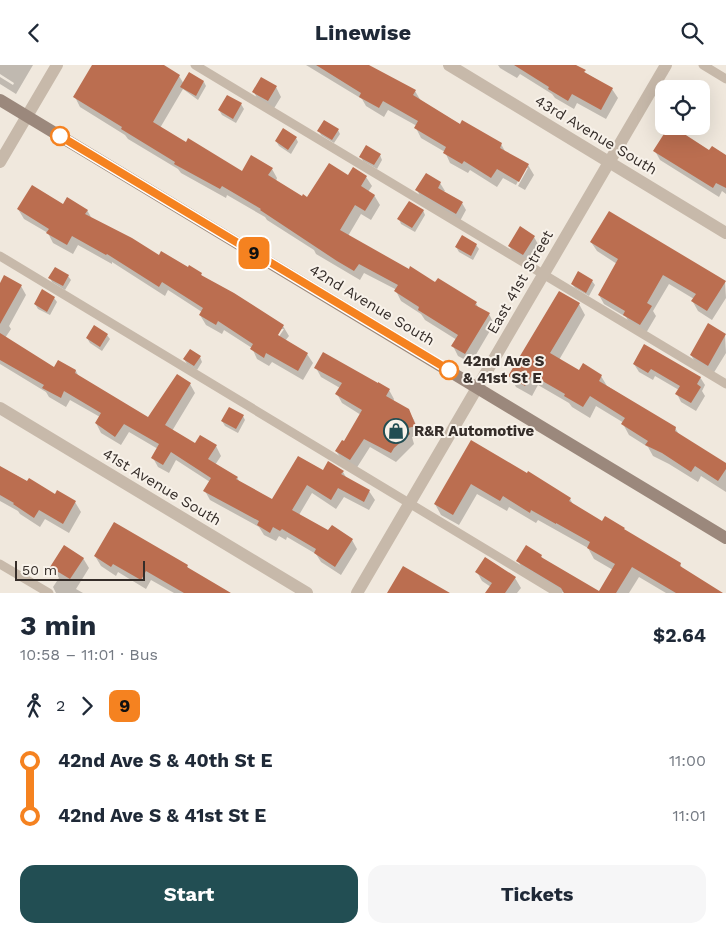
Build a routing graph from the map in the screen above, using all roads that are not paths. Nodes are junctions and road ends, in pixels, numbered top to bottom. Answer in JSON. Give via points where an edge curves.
{"nodes":[{"id":1,"x":57,"y":65,"type":"edge"},
{"id":2,"x":195,"y":65,"type":"edge"},
{"id":3,"x":450,"y":65,"type":"edge"},
{"id":4,"x":666,"y":65,"type":"edge"},
{"id":5,"x":703,"y":65,"type":"edge"},
{"id":6,"x":726,"y":79,"type":"edge"},
{"id":7,"x":0,"y":100,"type":"edge"},
{"id":8,"x":27,"y":116,"type":"junction"},
{"id":9,"x":609,"y":161,"type":"junction"},
{"id":10,"x":0,"y":162,"type":"edge"},
{"id":11,"x":726,"y":233,"type":"edge"},
{"id":12,"x":0,"y":256,"type":"edge"},
{"id":13,"x":542,"y":274,"type":"junction"},
{"id":14,"x":726,"y":384,"type":"edge"},
{"id":15,"x":477,"y":388,"type":"junction"},
{"id":16,"x":0,"y":408,"type":"edge"},
{"id":17,"x":409,"y":504,"type":"junction"},
{"id":18,"x":726,"y":538,"type":"edge"},
{"id":19,"x":0,"y":564,"type":"edge"},
{"id":20,"x":49,"y":593,"type":"edge"},
{"id":21,"x":307,"y":593,"type":"edge"},
{"id":22,"x":357,"y":593,"type":"edge"},
{"id":23,"x":558,"y":593,"type":"edge"}],
"edges":[{"from":1,"to":8,"type":"street"},
{"from":2,"to":13,"type":"lane"},
{"from":3,"to":9,"type":"street","name":"43rd Avenue South"},
{"from":4,"to":9,"type":"street","name":"East 41st Street"},
{"from":5,"to":6,"type":"lane"},
{"from":7,"to":8,"type":"street","name":"42nd Avenue South"},
{"from":8,"to":10,"type":"street"},
{"from":8,"to":15,"type":"street","name":"42nd Avenue South"},
{"from":9,"to":11,"type":"street","name":"43rd Avenue South"},
{"from":9,"to":13,"type":"street","name":"East 41st Street"},
{"from":12,"to":17,"type":"lane"},
{"from":13,"to":14,"type":"lane"},
{"from":13,"to":15,"type":"street","name":"East 41st Street"},
{"from":15,"to":17,"type":"street","name":"East 41st Street"},
{"from":15,"to":18,"type":"street","name":"42nd Avenue South"},
{"from":16,"to":21,"type":"street","name":"41st Avenue South"},
{"from":17,"to":22,"type":"street","name":"East 41st Street"},
{"from":17,"to":23,"type":"lane"},
{"from":19,"to":20,"type":"lane"}]}
